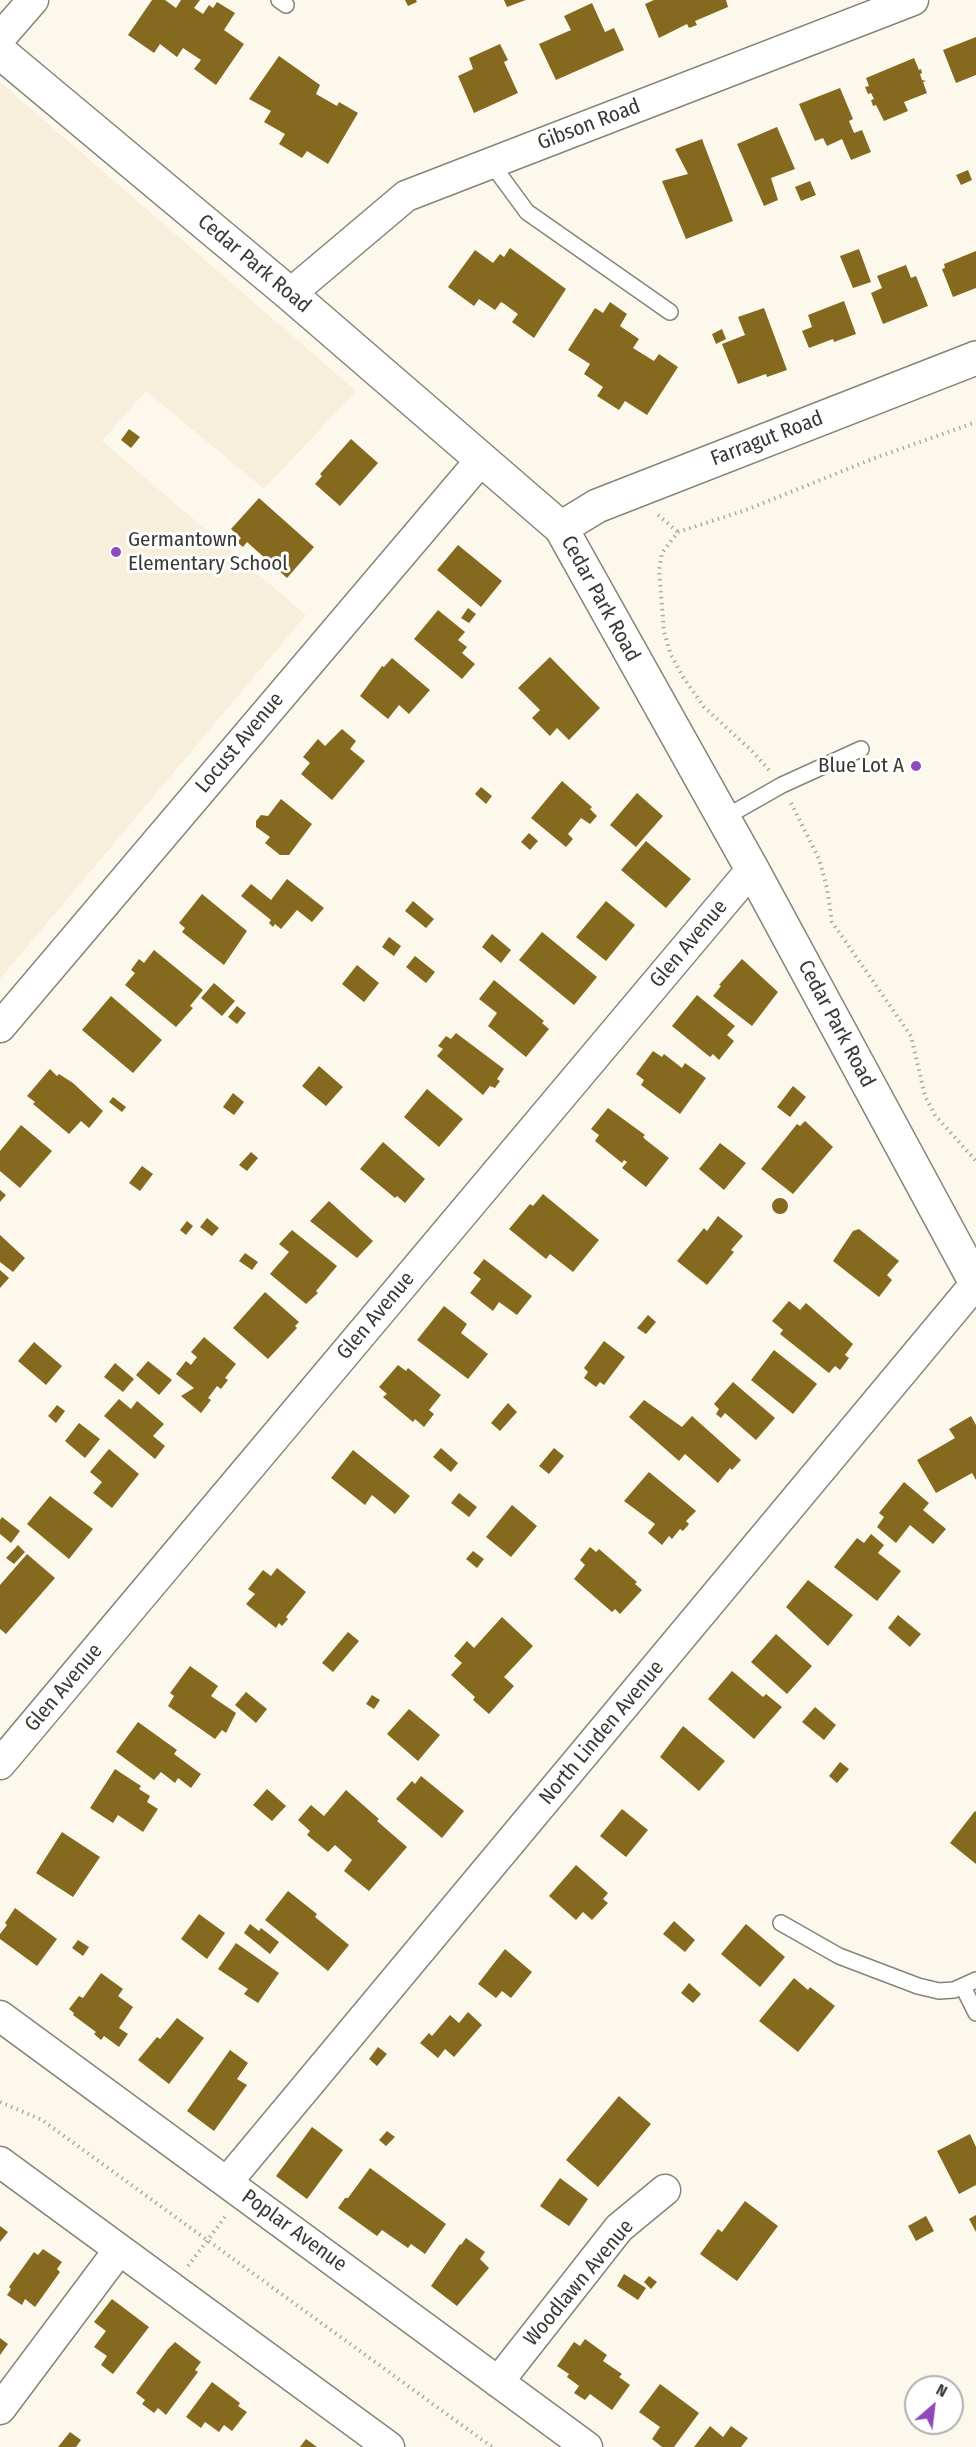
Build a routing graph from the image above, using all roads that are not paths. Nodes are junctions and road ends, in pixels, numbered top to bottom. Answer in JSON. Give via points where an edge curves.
{"nodes":[{"id":1,"x":33,"y":0,"type":"edge"},
{"id":2,"x":913,"y":0,"type":"edge"},
{"id":3,"x":0,"y":38,"type":"edge"},
{"id":4,"x":0,"y":52,"type":"edge"},
{"id":5,"x":491,"y":163,"type":"junction"},
{"id":6,"x":290,"y":294,"type":"junction"},
{"id":7,"x":670,"y":312,"type":"dead end"},
{"id":8,"x":976,"y":358,"type":"edge"},
{"id":9,"x":481,"y":460,"type":"junction"},
{"id":10,"x":561,"y":528,"type":"junction"},
{"id":11,"x":861,"y":749,"type":"dead end"},
{"id":12,"x":724,"y":818,"type":"junction"},
{"id":13,"x":753,"y":869,"type":"junction"},
{"id":14,"x":0,"y":1027,"type":"edge"},
{"id":15,"x":976,"y":1283,"type":"edge"},
{"id":16,"x":0,"y":1764,"type":"edge"},
{"id":17,"x":781,"y":1923,"type":"dead end"},
{"id":18,"x":969,"y":1983,"type":"edge"},
{"id":19,"x":976,"y":2013,"type":"edge"},
{"id":20,"x":0,"y":2016,"type":"edge"},
{"id":21,"x":0,"y":2163,"type":"edge"},
{"id":22,"x":235,"y":2188,"type":"junction"},
{"id":23,"x":665,"y":2190,"type":"dead end"},
{"id":24,"x":119,"y":2250,"type":"junction"},
{"id":25,"x":498,"y":2382,"type":"junction"},
{"id":26,"x":0,"y":2409,"type":"edge"},
{"id":27,"x":389,"y":2447,"type":"edge"},
{"id":28,"x":587,"y":2447,"type":"edge"}],
"edges":[{"from":1,"to":3,"type":"street"},
{"from":2,"to":5,"type":"street","name":"Gibson Road"},
{"from":4,"to":6,"type":"street","name":"Cedar Park Road"},
{"from":5,"to":6,"type":"street","name":"Gibson Road","via":[[406,196]]},
{"from":5,"to":7,"type":"lane","via":[[527,212]]},
{"from":6,"to":9,"type":"street","name":"Cedar Park Road"},
{"from":8,"to":10,"type":"street","name":"Farragut Road","via":[[597,506]]},
{"from":9,"to":10,"type":"street","name":"Cedar Park Road"},
{"from":9,"to":14,"type":"street","name":"Locust Avenue"},
{"from":10,"to":12,"type":"street","name":"Cedar Park Road"},
{"from":11,"to":12,"type":"lane"},
{"from":12,"to":13,"type":"street","name":"Cedar Park Road"},
{"from":13,"to":15,"type":"street","name":"Cedar Park Road"},
{"from":13,"to":16,"type":"street","name":"Glen Avenue"},
{"from":15,"to":22,"type":"street","name":"North Linden Avenue"},
{"from":17,"to":18,"type":"lane","via":[[830,1951],[883,1974],[939,1991]]},
{"from":18,"to":19,"type":"lane"},
{"from":20,"to":22,"type":"street","name":"Poplar Avenue"},
{"from":21,"to":24,"type":"street"},
{"from":22,"to":25,"type":"street","name":"Poplar Avenue"},
{"from":23,"to":25,"type":"street","name":"Woodlawn Avenue","via":[[619,2228]]},
{"from":24,"to":26,"type":"street"},
{"from":24,"to":27,"type":"street"},
{"from":25,"to":28,"type":"street","name":"Poplar Avenue"}]}
